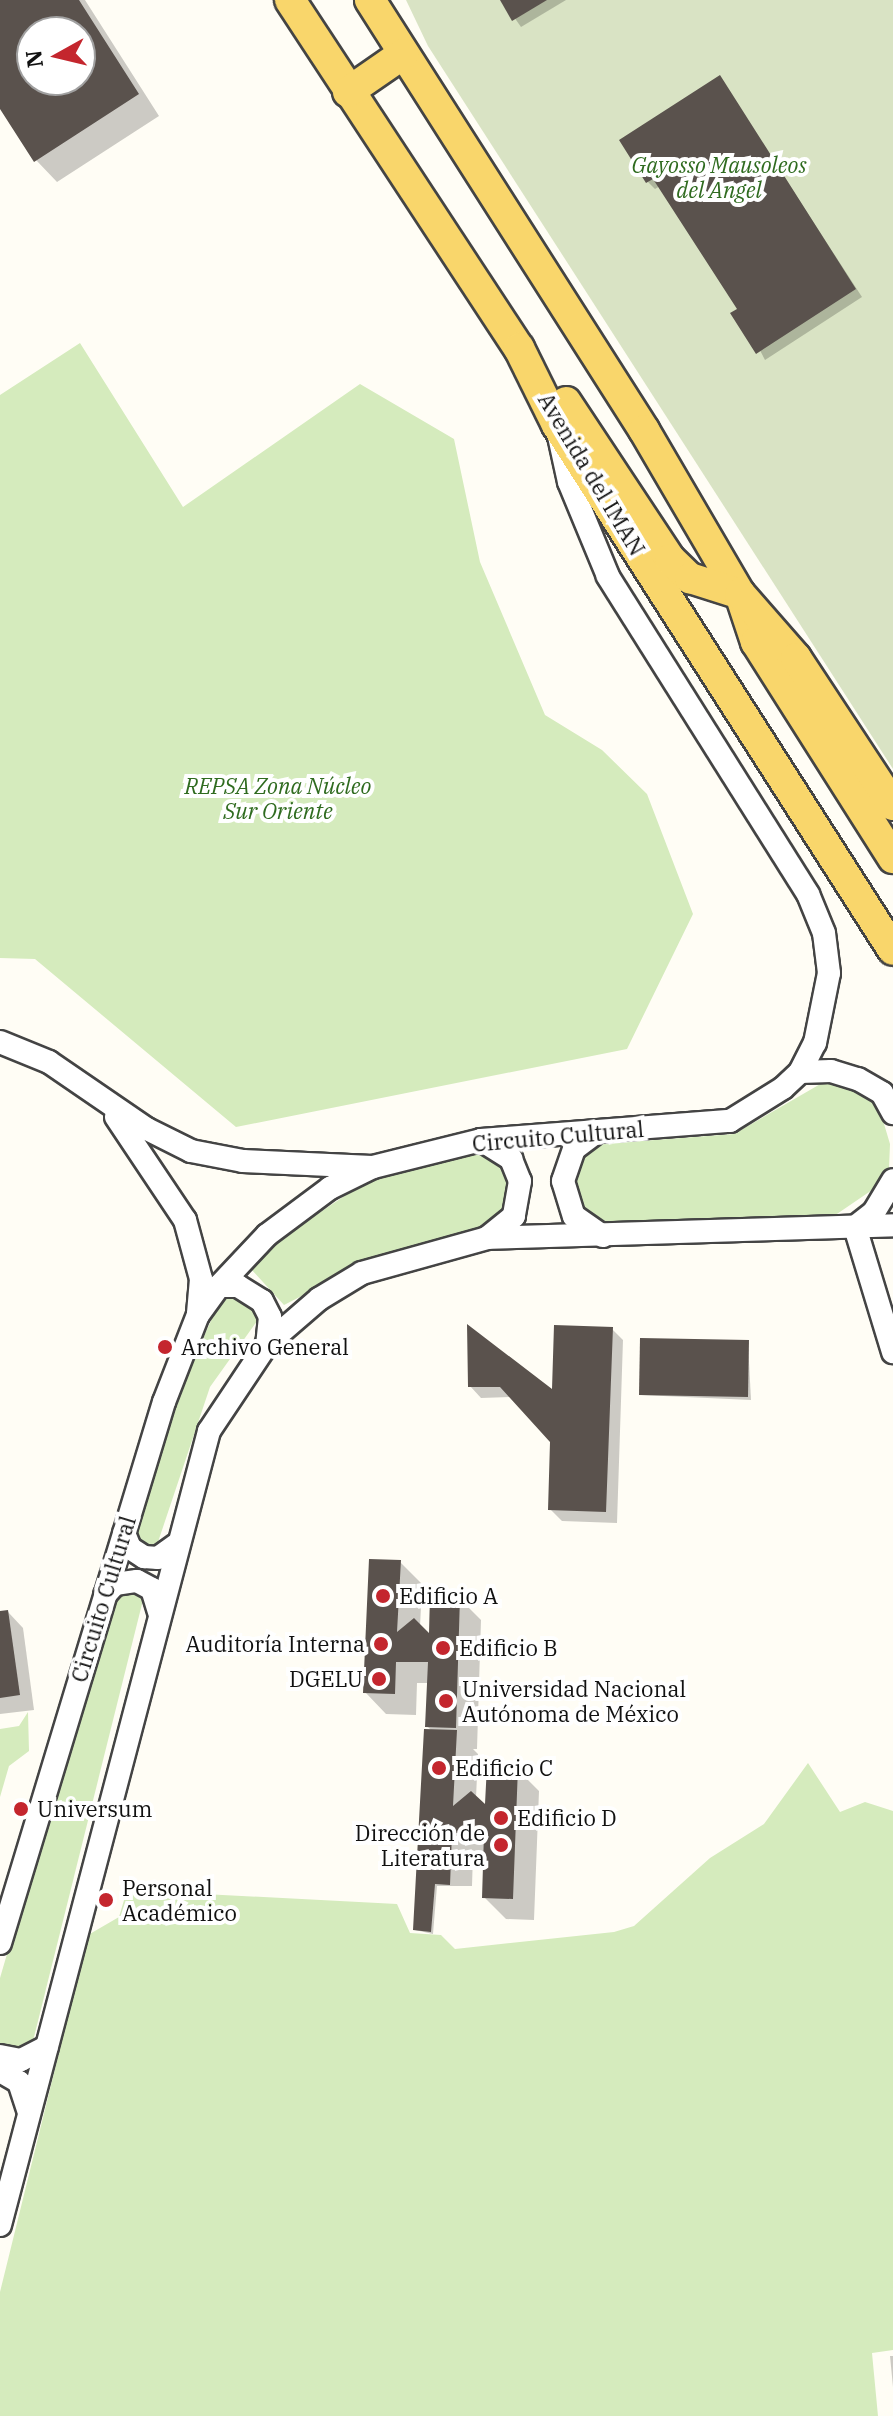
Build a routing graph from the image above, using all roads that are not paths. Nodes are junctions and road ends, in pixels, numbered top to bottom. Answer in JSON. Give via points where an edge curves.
{"nodes":[{"id":1,"x":290,"y":0,"type":"edge"},
{"id":2,"x":370,"y":0,"type":"edge"},
{"id":3,"x":403,"y":54,"type":"junction"},
{"id":4,"x":348,"y":92,"type":"junction"},
{"id":5,"x":519,"y":348,"type":"junction"},
{"id":6,"x":557,"y":425,"type":"junction"},
{"id":7,"x":740,"y":594,"type":"junction"},
{"id":8,"x":893,"y":805,"type":"edge"},
{"id":9,"x":893,"y":858,"type":"edge"},
{"id":10,"x":893,"y":950,"type":"edge"},
{"id":11,"x":0,"y":1042,"type":"edge"},
{"id":12,"x":800,"y":1072,"type":"junction"},
{"id":13,"x":103,"y":1101,"type":"junction"},
{"id":14,"x":893,"y":1113,"type":"edge"},
{"id":15,"x":602,"y":1129,"type":"junction"},
{"id":16,"x":481,"y":1140,"type":"junction"},
{"id":17,"x":373,"y":1167,"type":"junction"},
{"id":18,"x":893,"y":1180,"type":"edge"},
{"id":19,"x":893,"y":1225,"type":"edge"},
{"id":20,"x":855,"y":1227,"type":"junction"},
{"id":21,"x":605,"y":1236,"type":"junction"},
{"id":22,"x":487,"y":1238,"type":"junction"},
{"id":23,"x":219,"y":1286,"type":"junction"},
{"id":24,"x":198,"y":1315,"type":"junction"},
{"id":25,"x":267,"y":1344,"type":"junction"},
{"id":26,"x":893,"y":1352,"type":"edge"},
{"id":27,"x":124,"y":1533,"type":"junction"},
{"id":28,"x":176,"y":1545,"type":"junction"},
{"id":29,"x":105,"y":1595,"type":"junction"},
{"id":30,"x":160,"y":1613,"type":"junction"},
{"id":31,"x":9,"y":1882,"type":"edge"},
{"id":32,"x":0,"y":1943,"type":"edge"},
{"id":33,"x":47,"y":2047,"type":"junction"},
{"id":34,"x":0,"y":2056,"type":"edge"},
{"id":35,"x":0,"y":2071,"type":"edge"},
{"id":36,"x":27,"y":2121,"type":"junction"},
{"id":37,"x":0,"y":2225,"type":"edge"}],
"edges":[{"from":1,"to":4,"type":"main road","name":"Avenida del IMAN"},
{"from":2,"to":3,"type":"main road"},
{"from":3,"to":4,"type":"main road"},
{"from":3,"to":7,"type":"main road","via":[[644,430]]},
{"from":4,"to":5,"type":"main road","name":"Avenida del IMAN"},
{"from":5,"to":6,"type":"main road","name":"Avenida del IMAN"},
{"from":5,"to":7,"type":"main road","via":[[571,408],[670,559],[690,578]]},
{"from":6,"to":10,"type":"main road","name":"Avenida del IMAN"},
{"from":6,"to":12,"type":"street","name":"Circuito Cultural","via":[[569,482],[608,576],[790,862],[824,933],[829,973],[824,1014]]},
{"from":7,"to":8,"type":"main road","via":[[796,658]]},
{"from":7,"to":9,"type":"main road","via":[[756,642]]},
{"from":11,"to":13,"type":"street","via":[[49,1062]]},
{"from":12,"to":14,"type":"street","via":[[831,1071],[858,1079],[882,1093]]},
{"from":12,"to":15,"type":"street","name":"Circuito Cultural","via":[[760,1106],[730,1121]]},
{"from":13,"to":17,"type":"street","via":[[191,1151],[243,1161]]},
{"from":13,"to":24,"type":"street","via":[[138,1144],[185,1220],[201,1279]]},
{"from":15,"to":16,"type":"street","name":"Circuito Cultural"},
{"from":15,"to":21,"type":"street","via":[[574,1149],[563,1181],[574,1216]]},
{"from":16,"to":17,"type":"street","name":"Circuito Cultural"},
{"from":16,"to":22,"type":"street","via":[[511,1159],[521,1193],[514,1216]]},
{"from":17,"to":23,"type":"street","name":"Circuito Cultural","via":[[330,1188],[267,1235]]},
{"from":18,"to":20,"type":"street","via":[[874,1212]]},
{"from":19,"to":20,"type":"street"},
{"from":20,"to":21,"type":"street"},
{"from":20,"to":26,"type":"street"},
{"from":21,"to":22,"type":"street"},
{"from":22,"to":25,"type":"street","via":[[362,1273],[319,1299]]},
{"from":23,"to":24,"type":"street","name":"Circuito Cultural"},
{"from":23,"to":25,"type":"street","via":[[238,1286],[262,1301],[270,1317]]},
{"from":24,"to":27,"type":"street","name":"Circuito Cultural","via":[[167,1393]]},
{"from":25,"to":28,"type":"street","via":[[209,1431]]},
{"from":27,"to":28,"type":"street","via":[[130,1548],[144,1557],[158,1558]]},
{"from":27,"to":29,"type":"street","name":"Circuito Cultural"},
{"from":28,"to":30,"type":"street"},
{"from":29,"to":30,"type":"street","via":[[115,1584],[137,1581],[157,1596]]},
{"from":29,"to":31,"type":"street","name":"Circuito Cultural"},
{"from":30,"to":33,"type":"street"},
{"from":31,"to":32,"type":"street","name":"Circuito Cultural"},
{"from":33,"to":34,"type":"street","via":[[21,2060]]},
{"from":33,"to":36,"type":"street"},
{"from":35,"to":36,"type":"street","via":[[25,2091]]},
{"from":36,"to":37,"type":"street"}]}
